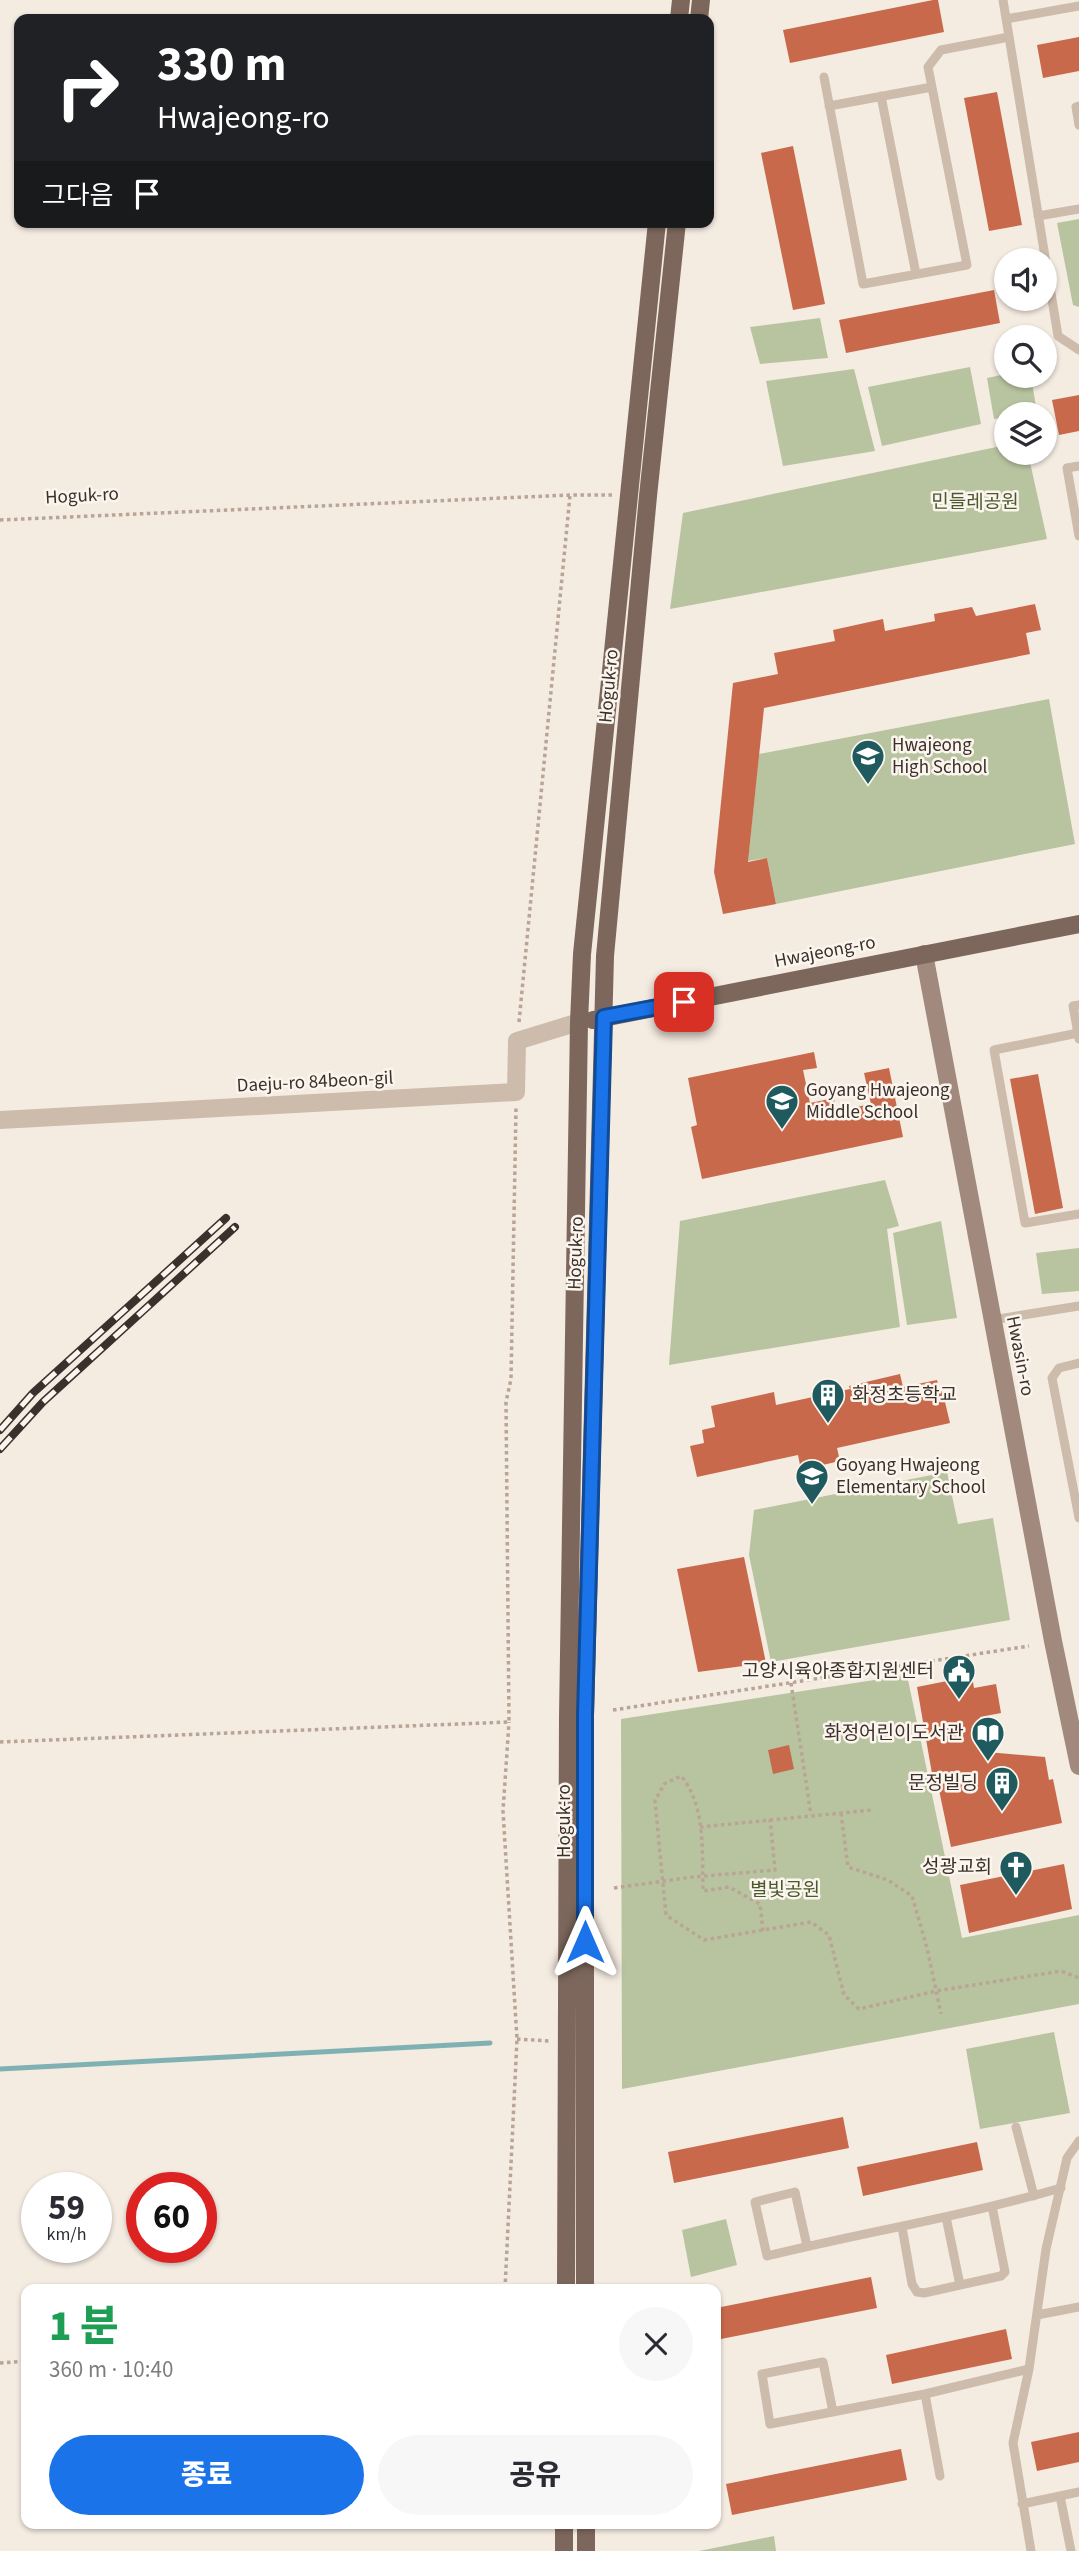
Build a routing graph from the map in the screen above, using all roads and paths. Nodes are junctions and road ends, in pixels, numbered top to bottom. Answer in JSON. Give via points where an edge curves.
{"nodes":[{"id":1,"x":1003,"y":0,"type":"edge"},
{"id":2,"x":1079,"y":6,"type":"edge"},
{"id":3,"x":1006,"y":19,"type":"junction"},
{"id":4,"x":1009,"y":37,"type":"junction"},
{"id":5,"x":824,"y":77,"type":"dead end"},
{"id":6,"x":932,"y":87,"type":"junction"},
{"id":7,"x":881,"y":96,"type":"junction"},
{"id":8,"x":830,"y":106,"type":"junction"},
{"id":9,"x":1079,"y":106,"type":"edge"},
{"id":10,"x":1079,"y":125,"type":"edge"},
{"id":11,"x":1079,"y":209,"type":"edge"},
{"id":12,"x":1038,"y":216,"type":"junction"},
{"id":13,"x":656,"y":228,"type":"edge"},
{"id":14,"x":676,"y":228,"type":"edge"},
{"id":15,"x":916,"y":274,"type":"junction"},
{"id":16,"x":1079,"y":349,"type":"edge"},
{"id":17,"x":1079,"y":466,"type":"edge"},
{"id":18,"x":570,"y":495,"type":"junction"},
{"id":19,"x":627,"y":496,"type":"junction"},
{"id":20,"x":0,"y":520,"type":"edge"},
{"id":21,"x":1079,"y":533,"type":"edge"},
{"id":22,"x":1079,"y":924,"type":"edge"},
{"id":23,"x":923,"y":954,"type":"junction"},
{"id":24,"x":1079,"y":1005,"type":"edge"},
{"id":25,"x":604,"y":1017,"type":"junction"},
{"id":26,"x":579,"y":1022,"type":"junction"},
{"id":27,"x":1078,"y":1036,"type":"edge"},
{"id":28,"x":517,"y":1041,"type":"junction"},
{"id":29,"x":516,"y":1092,"type":"junction"},
{"id":30,"x":0,"y":1120,"type":"edge"},
{"id":31,"x":1079,"y":1214,"type":"edge"},
{"id":32,"x":1079,"y":1306,"type":"edge"},
{"id":33,"x":992,"y":1320,"type":"junction"},
{"id":34,"x":1079,"y":1363,"type":"edge"},
{"id":35,"x":1079,"y":1518,"type":"edge"},
{"id":36,"x":1029,"y":1646,"type":"dead end"},
{"id":37,"x":791,"y":1683,"type":"junction"},
{"id":38,"x":614,"y":1710,"type":"dead end"},
{"id":39,"x":509,"y":1722,"type":"junction"},
{"id":40,"x":0,"y":1742,"type":"edge"},
{"id":41,"x":1079,"y":1766,"type":"edge"},
{"id":42,"x":873,"y":1810,"type":"dead end"},
{"id":43,"x":841,"y":1813,"type":"junction"},
{"id":44,"x":811,"y":1815,"type":"junction"},
{"id":45,"x":770,"y":1819,"type":"junction"},
{"id":46,"x":700,"y":1827,"type":"junction"},
{"id":47,"x":703,"y":1876,"type":"junction"},
{"id":48,"x":662,"y":1881,"type":"junction"},
{"id":49,"x":614,"y":1888,"type":"dead end"},
{"id":50,"x":763,"y":1931,"type":"junction"},
{"id":51,"x":1079,"y":1978,"type":"edge"},
{"id":52,"x":936,"y":1991,"type":"junction"},
{"id":53,"x":941,"y":2014,"type":"dead end"},
{"id":54,"x":517,"y":2039,"type":"junction"},
{"id":55,"x":549,"y":2040,"type":"dead end"},
{"id":56,"x":1016,"y":2127,"type":"dead end"},
{"id":57,"x":1079,"y":2141,"type":"edge"},
{"id":58,"x":1060,"y":2188,"type":"junction"},
{"id":59,"x":1034,"y":2196,"type":"junction"},
{"id":60,"x":992,"y":2206,"type":"junction"},
{"id":61,"x":946,"y":2217,"type":"junction"},
{"id":62,"x":902,"y":2227,"type":"junction"},
{"id":63,"x":807,"y":2246,"type":"junction"},
{"id":64,"x":505,"y":2284,"type":"edge"},
{"id":65,"x":566,"y":2284,"type":"edge"},
{"id":66,"x":586,"y":2284,"type":"edge"},
{"id":67,"x":960,"y":2285,"type":"junction"},
{"id":68,"x":1079,"y":2307,"type":"edge"},
{"id":69,"x":1037,"y":2315,"type":"junction"},
{"id":70,"x":21,"y":2361,"type":"edge"},
{"id":71,"x":0,"y":2363,"type":"edge"},
{"id":72,"x":1029,"y":2370,"type":"junction"},
{"id":73,"x":925,"y":2394,"type":"junction"},
{"id":74,"x":833,"y":2412,"type":"junction"},
{"id":75,"x":940,"y":2476,"type":"dead end"},
{"id":76,"x":1079,"y":2492,"type":"edge"},
{"id":77,"x":1060,"y":2496,"type":"junction"},
{"id":78,"x":1022,"y":2504,"type":"junction"},
{"id":79,"x":564,"y":2529,"type":"edge"},
{"id":80,"x":586,"y":2529,"type":"edge"},
{"id":81,"x":564,"y":2551,"type":"edge"},
{"id":82,"x":586,"y":2551,"type":"edge"},
{"id":83,"x":1031,"y":2551,"type":"edge"},
{"id":84,"x":1071,"y":2551,"type":"edge"}],
"edges":[{"from":1,"to":3,"type":"lane"},
{"from":2,"to":3,"type":"lane"},
{"from":3,"to":4,"type":"lane"},
{"from":4,"to":6,"type":"lane","via":[[941,50],[928,67]]},
{"from":4,"to":12,"type":"lane"},
{"from":5,"to":8,"type":"lane"},
{"from":6,"to":7,"type":"lane"},
{"from":6,"to":15,"type":"lane","via":[[967,265]]},
{"from":7,"to":8,"type":"lane"},
{"from":7,"to":15,"type":"lane"},
{"from":8,"to":15,"type":"lane","via":[[863,284]]},
{"from":9,"to":10,"type":"lane"},
{"from":11,"to":12,"type":"lane"},
{"from":12,"to":16,"type":"lane","via":[[1058,336]]},
{"from":13,"to":19,"type":"main road","name":"Hoguk-ro"},
{"from":14,"to":25,"type":"main road","name":"Hoguk-ro","via":[[609,916]]},
{"from":17,"to":21,"type":"lane","via":[[1067,468]]},
{"from":18,"to":19,"type":"path","name":"Hoguk-ro"},
{"from":18,"to":20,"type":"path","name":"Hoguk-ro"},
{"from":18,"to":28,"type":"path"},
{"from":19,"to":26,"type":"main road","name":"Hoguk-ro"},
{"from":22,"to":23,"type":"main road","name":"Hwajeong-ro"},
{"from":23,"to":25,"type":"main road","name":"Hwajeong-ro"},
{"from":23,"to":33,"type":"main road","name":"Hwasin-ro"},
{"from":24,"to":27,"type":"lane","via":[[1073,1006]]},
{"from":25,"to":26,"type":"main road","name":"Hwajeong-ro"},
{"from":25,"to":66,"type":"main road","name":"Hoguk-ro","via":[[585,1715]]},
{"from":26,"to":28,"type":"street"},
{"from":26,"to":65,"type":"main road","name":"Hoguk-ro","via":[[568,1717]]},
{"from":27,"to":31,"type":"lane","via":[[994,1050],[1025,1223]]},
{"from":28,"to":29,"type":"street"},
{"from":29,"to":30,"type":"street","name":"Daeju-ro 84beon-gil"},
{"from":29,"to":39,"type":"path","via":[[511,1379],[506,1402]]},
{"from":32,"to":33,"type":"lane"},
{"from":33,"to":41,"type":"main road","name":"Hwasin-ro"},
{"from":34,"to":35,"type":"lane","via":[[1059,1368],[1052,1378]]},
{"from":36,"to":37,"type":"path"},
{"from":37,"to":38,"type":"path"},
{"from":37,"to":44,"type":"path"},
{"from":39,"to":40,"type":"path"},
{"from":39,"to":54,"type":"path","via":[[503,1811]]},
{"from":42,"to":43,"type":"path"},
{"from":43,"to":44,"type":"path"},
{"from":43,"to":52,"type":"path","via":[[848,1867],[888,1880],[912,1896]]},
{"from":44,"to":45,"type":"path"},
{"from":45,"to":46,"type":"path"},
{"from":45,"to":47,"type":"path","via":[[775,1870]]},
{"from":46,"to":47,"type":"path"},
{"from":46,"to":48,"type":"path","via":[[691,1788],[681,1776],[664,1784],[654,1801]]},
{"from":47,"to":48,"type":"path"},
{"from":47,"to":50,"type":"path","via":[[703,1891],[729,1887],[760,1904]]},
{"from":48,"to":49,"type":"path"},
{"from":48,"to":50,"type":"path","via":[[666,1915],[704,1940]]},
{"from":50,"to":52,"type":"path","via":[[811,1922],[829,1936],[844,1995],[859,2008]]},
{"from":51,"to":52,"type":"path","via":[[1061,1970]]},
{"from":52,"to":53,"type":"path"},
{"from":54,"to":55,"type":"path"},
{"from":54,"to":64,"type":"path"},
{"from":56,"to":59,"type":"lane"},
{"from":57,"to":58,"type":"lane","via":[[1067,2158]]},
{"from":58,"to":59,"type":"lane"},
{"from":58,"to":69,"type":"lane"},
{"from":59,"to":60,"type":"lane"},
{"from":60,"to":61,"type":"lane"},
{"from":60,"to":67,"type":"lane","via":[[1006,2272]]},
{"from":61,"to":62,"type":"lane"},
{"from":61,"to":67,"type":"lane"},
{"from":62,"to":63,"type":"lane"},
{"from":62,"to":67,"type":"lane","via":[[916,2292]]},
{"from":63,"to":63,"type":"lane","via":[[767,2256],[755,2202],[795,2192]]},
{"from":68,"to":69,"type":"lane"},
{"from":69,"to":72,"type":"lane"},
{"from":70,"to":71,"type":"path"},
{"from":72,"to":73,"type":"lane"},
{"from":72,"to":78,"type":"lane","via":[[1013,2443]]},
{"from":73,"to":74,"type":"lane"},
{"from":73,"to":75,"type":"lane"},
{"from":74,"to":74,"type":"lane","via":[[770,2424],[762,2374],[823,2362]]},
{"from":76,"to":77,"type":"lane"},
{"from":77,"to":78,"type":"lane"},
{"from":77,"to":84,"type":"lane"},
{"from":78,"to":83,"type":"lane"},
{"from":79,"to":81,"type":"main road"},
{"from":80,"to":82,"type":"main road"}]}
